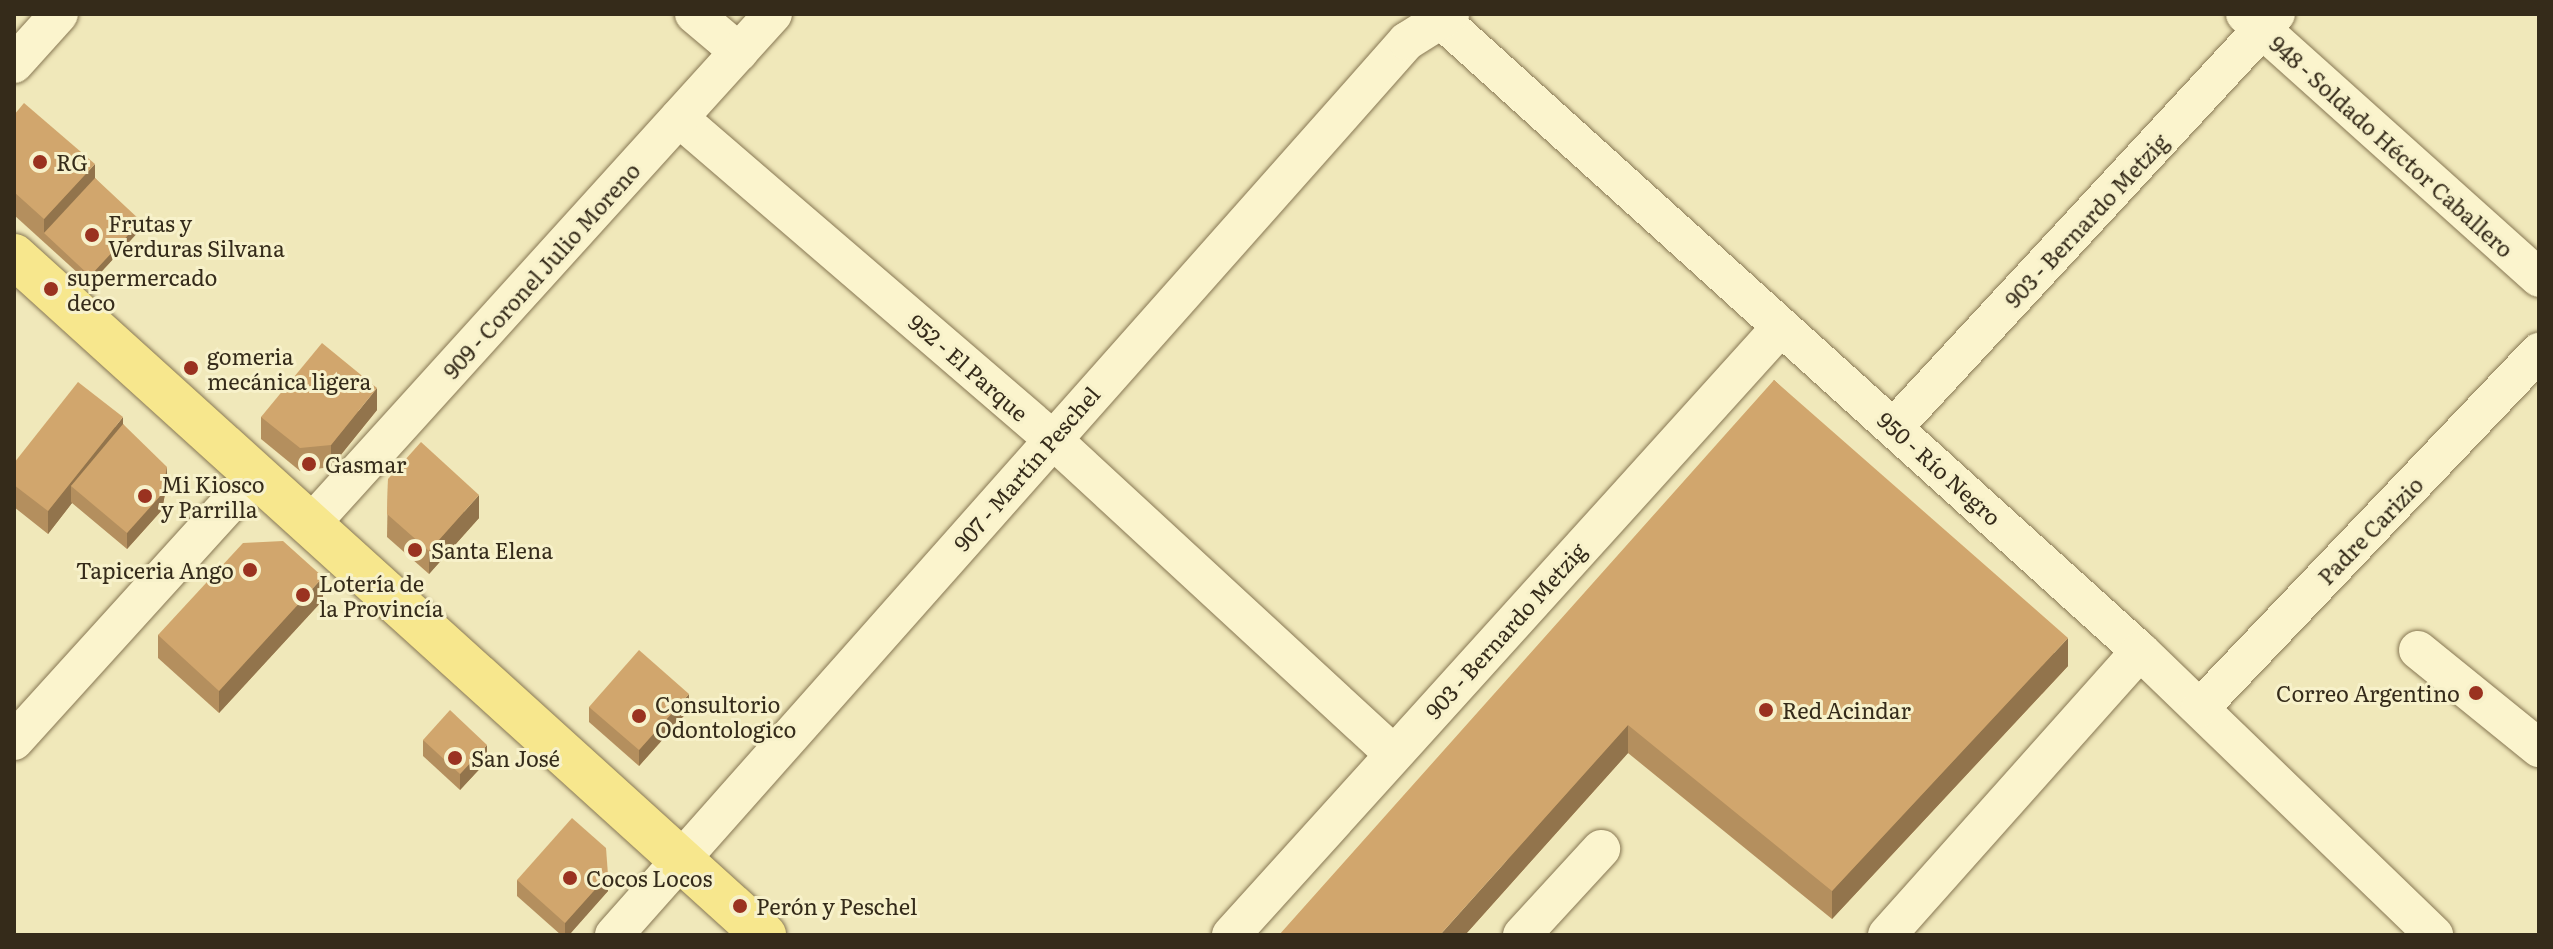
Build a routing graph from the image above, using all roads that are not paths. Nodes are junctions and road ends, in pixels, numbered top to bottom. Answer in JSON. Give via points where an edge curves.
{"nodes":[{"id":1,"x":59,"y":14,"type":"edge"},
{"id":2,"x":694,"y":14,"type":"edge"},
{"id":3,"x":773,"y":14,"type":"edge"},
{"id":4,"x":1442,"y":16,"type":"edge"},
{"id":5,"x":2261,"y":19,"type":"edge"},
{"id":6,"x":739,"y":52,"type":"junction"},
{"id":7,"x":14,"y":64,"type":"edge"},
{"id":8,"x":679,"y":118,"type":"junction"},
{"id":9,"x":14,"y":256,"type":"edge"},
{"id":10,"x":2539,"y":278,"type":"edge"},
{"id":11,"x":1781,"y":327,"type":"junction"},
{"id":12,"x":2539,"y":352,"type":"edge"},
{"id":13,"x":1895,"y":426,"type":"junction"},
{"id":14,"x":1051,"y":438,"type":"junction"},
{"id":15,"x":253,"y":477,"type":"junction"},
{"id":16,"x":309,"y":526,"type":"junction"},
{"id":17,"x":2418,"y":650,"type":"dead end"},
{"id":18,"x":2140,"y":651,"type":"junction"},
{"id":19,"x":2200,"y":708,"type":"junction"},
{"id":20,"x":14,"y":741,"type":"edge"},
{"id":21,"x":2539,"y":748,"type":"edge"},
{"id":22,"x":1393,"y":754,"type":"junction"},
{"id":23,"x":1601,"y":849,"type":"dead end"},
{"id":24,"x":684,"y":861,"type":"junction"},
{"id":25,"x":614,"y":935,"type":"edge"},
{"id":26,"x":764,"y":935,"type":"edge"},
{"id":27,"x":1231,"y":935,"type":"edge"},
{"id":28,"x":1522,"y":935,"type":"edge"},
{"id":29,"x":1887,"y":935,"type":"edge"},
{"id":30,"x":2434,"y":935,"type":"edge"}],
"edges":[{"from":1,"to":7,"type":"street"},
{"from":2,"to":6,"type":"street"},
{"from":3,"to":6,"type":"street","name":"909 - Coronel Julio Moreno"},
{"from":4,"to":11,"type":"street","name":"950 - Río Negro"},
{"from":4,"to":14,"type":"street","name":"907 - Martín Peschel","via":[[1407,41]]},
{"from":5,"to":10,"type":"street","name":"948 - Soldado Héctor Caballero"},
{"from":5,"to":13,"type":"street","name":"903 - Bernardo Metzig"},
{"from":6,"to":8,"type":"street","name":"909 - Coronel Julio Moreno"},
{"from":8,"to":14,"type":"street","name":"952 - El Parque"},
{"from":8,"to":16,"type":"street","name":"909 - Coronel Julio Moreno"},
{"from":9,"to":15,"type":"main road"},
{"from":11,"to":13,"type":"street","name":"950 - Río Negro"},
{"from":11,"to":22,"type":"street","name":"903 - Bernardo Metzig"},
{"from":12,"to":19,"type":"street","name":"Padre Carizio"},
{"from":13,"to":18,"type":"street","name":"950 - Río Negro"},
{"from":14,"to":22,"type":"street","name":"952 - El Parque"},
{"from":14,"to":24,"type":"street","name":"907 - Martín Peschel"},
{"from":15,"to":16,"type":"main road"},
{"from":15,"to":20,"type":"street"},
{"from":16,"to":24,"type":"main road"},
{"from":17,"to":21,"type":"street"},
{"from":18,"to":19,"type":"street","name":"950 - Río Negro"},
{"from":18,"to":29,"type":"street"},
{"from":19,"to":30,"type":"street","name":"950 - Río Negro"},
{"from":22,"to":27,"type":"street","name":"903 - Bernardo Metzig"},
{"from":23,"to":28,"type":"street"},
{"from":24,"to":25,"type":"street","name":"907 - Martín Peschel"},
{"from":24,"to":26,"type":"main road"}]}
